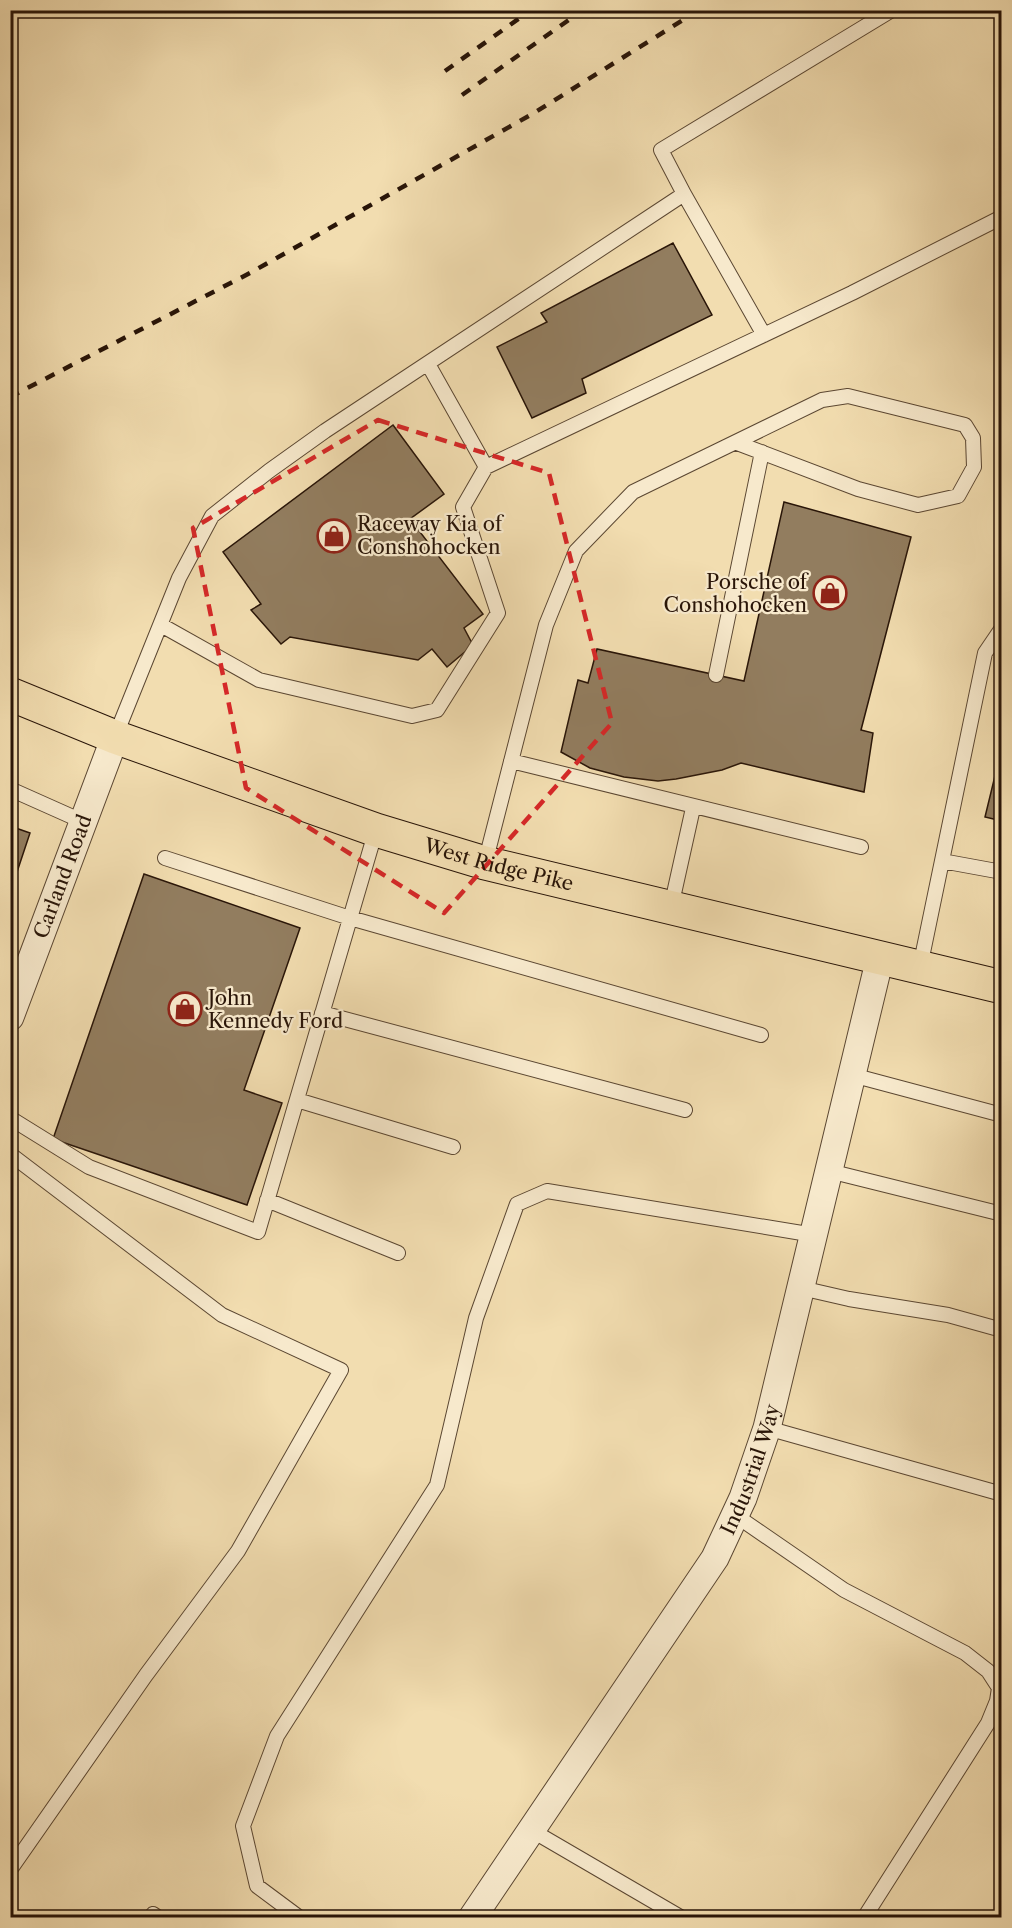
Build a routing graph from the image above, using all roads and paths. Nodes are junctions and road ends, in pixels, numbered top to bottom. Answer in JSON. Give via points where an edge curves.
{"nodes":[{"id":1,"x":892,"y":10,"type":"edge"},
{"id":2,"x":684,"y":194,"type":"junction"},
{"id":3,"x":1002,"y":217,"type":"edge"},
{"id":4,"x":764,"y":335,"type":"junction"},
{"id":5,"x":428,"y":364,"type":"junction"},
{"id":6,"x":737,"y":443,"type":"junction"},
{"id":7,"x":762,"y":452,"type":"junction"},
{"id":8,"x":486,"y":467,"type":"junction"},
{"id":9,"x":161,"y":625,"type":"junction"},
{"id":10,"x":1002,"y":627,"type":"edge"},
{"id":11,"x":716,"y":675,"type":"dead end"},
{"id":12,"x":10,"y":694,"type":"edge"},
{"id":13,"x":115,"y":737,"type":"junction"},
{"id":14,"x":512,"y":761,"type":"junction"},
{"id":15,"x":10,"y":789,"type":"edge"},
{"id":16,"x":693,"y":808,"type":"junction"},
{"id":17,"x":84,"y":822,"type":"junction"},
{"id":18,"x":376,"y":831,"type":"junction"},
{"id":19,"x":861,"y":848,"type":"dead end"},
{"id":20,"x":165,"y":858,"type":"dead end"},
{"id":21,"x":942,"y":861,"type":"junction"},
{"id":22,"x":485,"y":863,"type":"junction"},
{"id":23,"x":1002,"y":872,"type":"edge"},
{"id":24,"x":671,"y":907,"type":"junction"},
{"id":25,"x":350,"y":918,"type":"junction"},
{"id":26,"x":880,"y":958,"type":"junction"},
{"id":27,"x":920,"y":967,"type":"junction"},
{"id":28,"x":17,"y":981,"type":"edge"},
{"id":29,"x":1002,"y":987,"type":"edge"},
{"id":30,"x":322,"y":1013,"type":"junction"},
{"id":31,"x":10,"y":1017,"type":"edge"},
{"id":32,"x":761,"y":1035,"type":"dead end"},
{"id":33,"x":852,"y":1075,"type":"junction"},
{"id":34,"x":297,"y":1100,"type":"junction"},
{"id":35,"x":685,"y":1110,"type":"dead end"},
{"id":36,"x":1002,"y":1116,"type":"edge"},
{"id":37,"x":10,"y":1118,"type":"edge"},
{"id":38,"x":453,"y":1147,"type":"dead end"},
{"id":39,"x":10,"y":1154,"type":"edge"},
{"id":40,"x":829,"y":1171,"type":"junction"},
{"id":41,"x":267,"y":1200,"type":"junction"},
{"id":42,"x":1002,"y":1214,"type":"edge"},
{"id":43,"x":813,"y":1235,"type":"junction"},
{"id":44,"x":398,"y":1253,"type":"dead end"},
{"id":45,"x":801,"y":1288,"type":"junction"},
{"id":46,"x":1002,"y":1330,"type":"edge"},
{"id":47,"x":767,"y":1428,"type":"junction"},
{"id":48,"x":1002,"y":1494,"type":"edge"},
{"id":49,"x":735,"y":1515,"type":"junction"},
{"id":50,"x":531,"y":1830,"type":"junction"},
{"id":51,"x":10,"y":1870,"type":"edge"},
{"id":52,"x":150,"y":1917,"type":"edge"},
{"id":53,"x":159,"y":1917,"type":"edge"},
{"id":54,"x":300,"y":1917,"type":"edge"},
{"id":55,"x":472,"y":1917,"type":"edge"},
{"id":56,"x":682,"y":1917,"type":"edge"},
{"id":57,"x":864,"y":1917,"type":"edge"}],
"edges":[{"from":1,"to":2,"type":"lane","via":[[661,150]]},
{"from":2,"to":4,"type":"lane"},
{"from":2,"to":5,"type":"lane"},
{"from":3,"to":4,"type":"lane"},
{"from":4,"to":8,"type":"lane"},
{"from":5,"to":8,"type":"lane"},
{"from":5,"to":9,"type":"lane","via":[[268,471],[212,516]]},
{"from":6,"to":7,"type":"lane"},
{"from":6,"to":7,"type":"lane","via":[[822,399],[848,396],[965,425],[973,438],[974,467],[958,496],[918,505],[858,489]]},
{"from":6,"to":14,"type":"lane","via":[[633,492],[576,551],[546,625]]},
{"from":7,"to":11,"type":"lane"},
{"from":8,"to":9,"type":"lane","via":[[463,507],[498,613],[437,710],[412,716],[259,680]]},
{"from":9,"to":13,"type":"lane"},
{"from":10,"to":21,"type":"lane","via":[[985,653]]},
{"from":12,"to":13,"type":"main road","name":"West Ridge Pike"},
{"from":13,"to":17,"type":"street","name":"Carland Road"},
{"from":13,"to":18,"type":"main road","name":"West Ridge Pike"},
{"from":14,"to":16,"type":"lane"},
{"from":14,"to":22,"type":"lane"},
{"from":15,"to":17,"type":"lane"},
{"from":16,"to":19,"type":"lane"},
{"from":16,"to":24,"type":"lane"},
{"from":17,"to":28,"type":"street","name":"Carland Road"},
{"from":18,"to":22,"type":"main road","name":"West Ridge Pike"},
{"from":18,"to":25,"type":"lane"},
{"from":20,"to":25,"type":"lane"},
{"from":21,"to":23,"type":"lane"},
{"from":21,"to":27,"type":"lane"},
{"from":22,"to":24,"type":"main road","name":"West Ridge Pike"},
{"from":24,"to":26,"type":"main road","name":"West Ridge Pike"},
{"from":25,"to":30,"type":"lane"},
{"from":25,"to":32,"type":"lane"},
{"from":26,"to":27,"type":"main road","name":"West Ridge Pike"},
{"from":26,"to":33,"type":"street","name":"Industrial Way"},
{"from":27,"to":29,"type":"main road","name":"West Ridge Pike"},
{"from":28,"to":31,"type":"street","name":"Carland Road"},
{"from":30,"to":34,"type":"lane"},
{"from":30,"to":35,"type":"lane"},
{"from":33,"to":36,"type":"lane"},
{"from":33,"to":40,"type":"street","name":"Industrial Way"},
{"from":34,"to":38,"type":"lane"},
{"from":34,"to":41,"type":"lane"},
{"from":37,"to":41,"type":"lane","via":[[89,1167],[258,1232]]},
{"from":39,"to":51,"type":"lane","via":[[222,1315],[341,1370],[238,1551],[146,1674]]},
{"from":40,"to":42,"type":"lane"},
{"from":40,"to":43,"type":"street","name":"Industrial Way"},
{"from":41,"to":44,"type":"lane"},
{"from":43,"to":45,"type":"street","name":"Industrial Way"},
{"from":43,"to":54,"type":"lane","via":[[547,1191],[517,1204],[476,1318],[437,1485],[277,1736],[243,1826],[257,1886]]},
{"from":45,"to":46,"type":"lane","via":[[948,1315]]},
{"from":45,"to":47,"type":"street","name":"Industrial Way"},
{"from":47,"to":48,"type":"lane"},
{"from":47,"to":49,"type":"street","name":"Industrial Way"},
{"from":49,"to":50,"type":"street","name":"Industrial Way","via":[[715,1558]]},
{"from":49,"to":57,"type":"lane","via":[[844,1590],[965,1653],[988,1671],[999,1688],[988,1723]]},
{"from":50,"to":55,"type":"street","name":"Industrial Way"},
{"from":50,"to":56,"type":"lane"},
{"from":52,"to":53,"type":"lane"}]}
